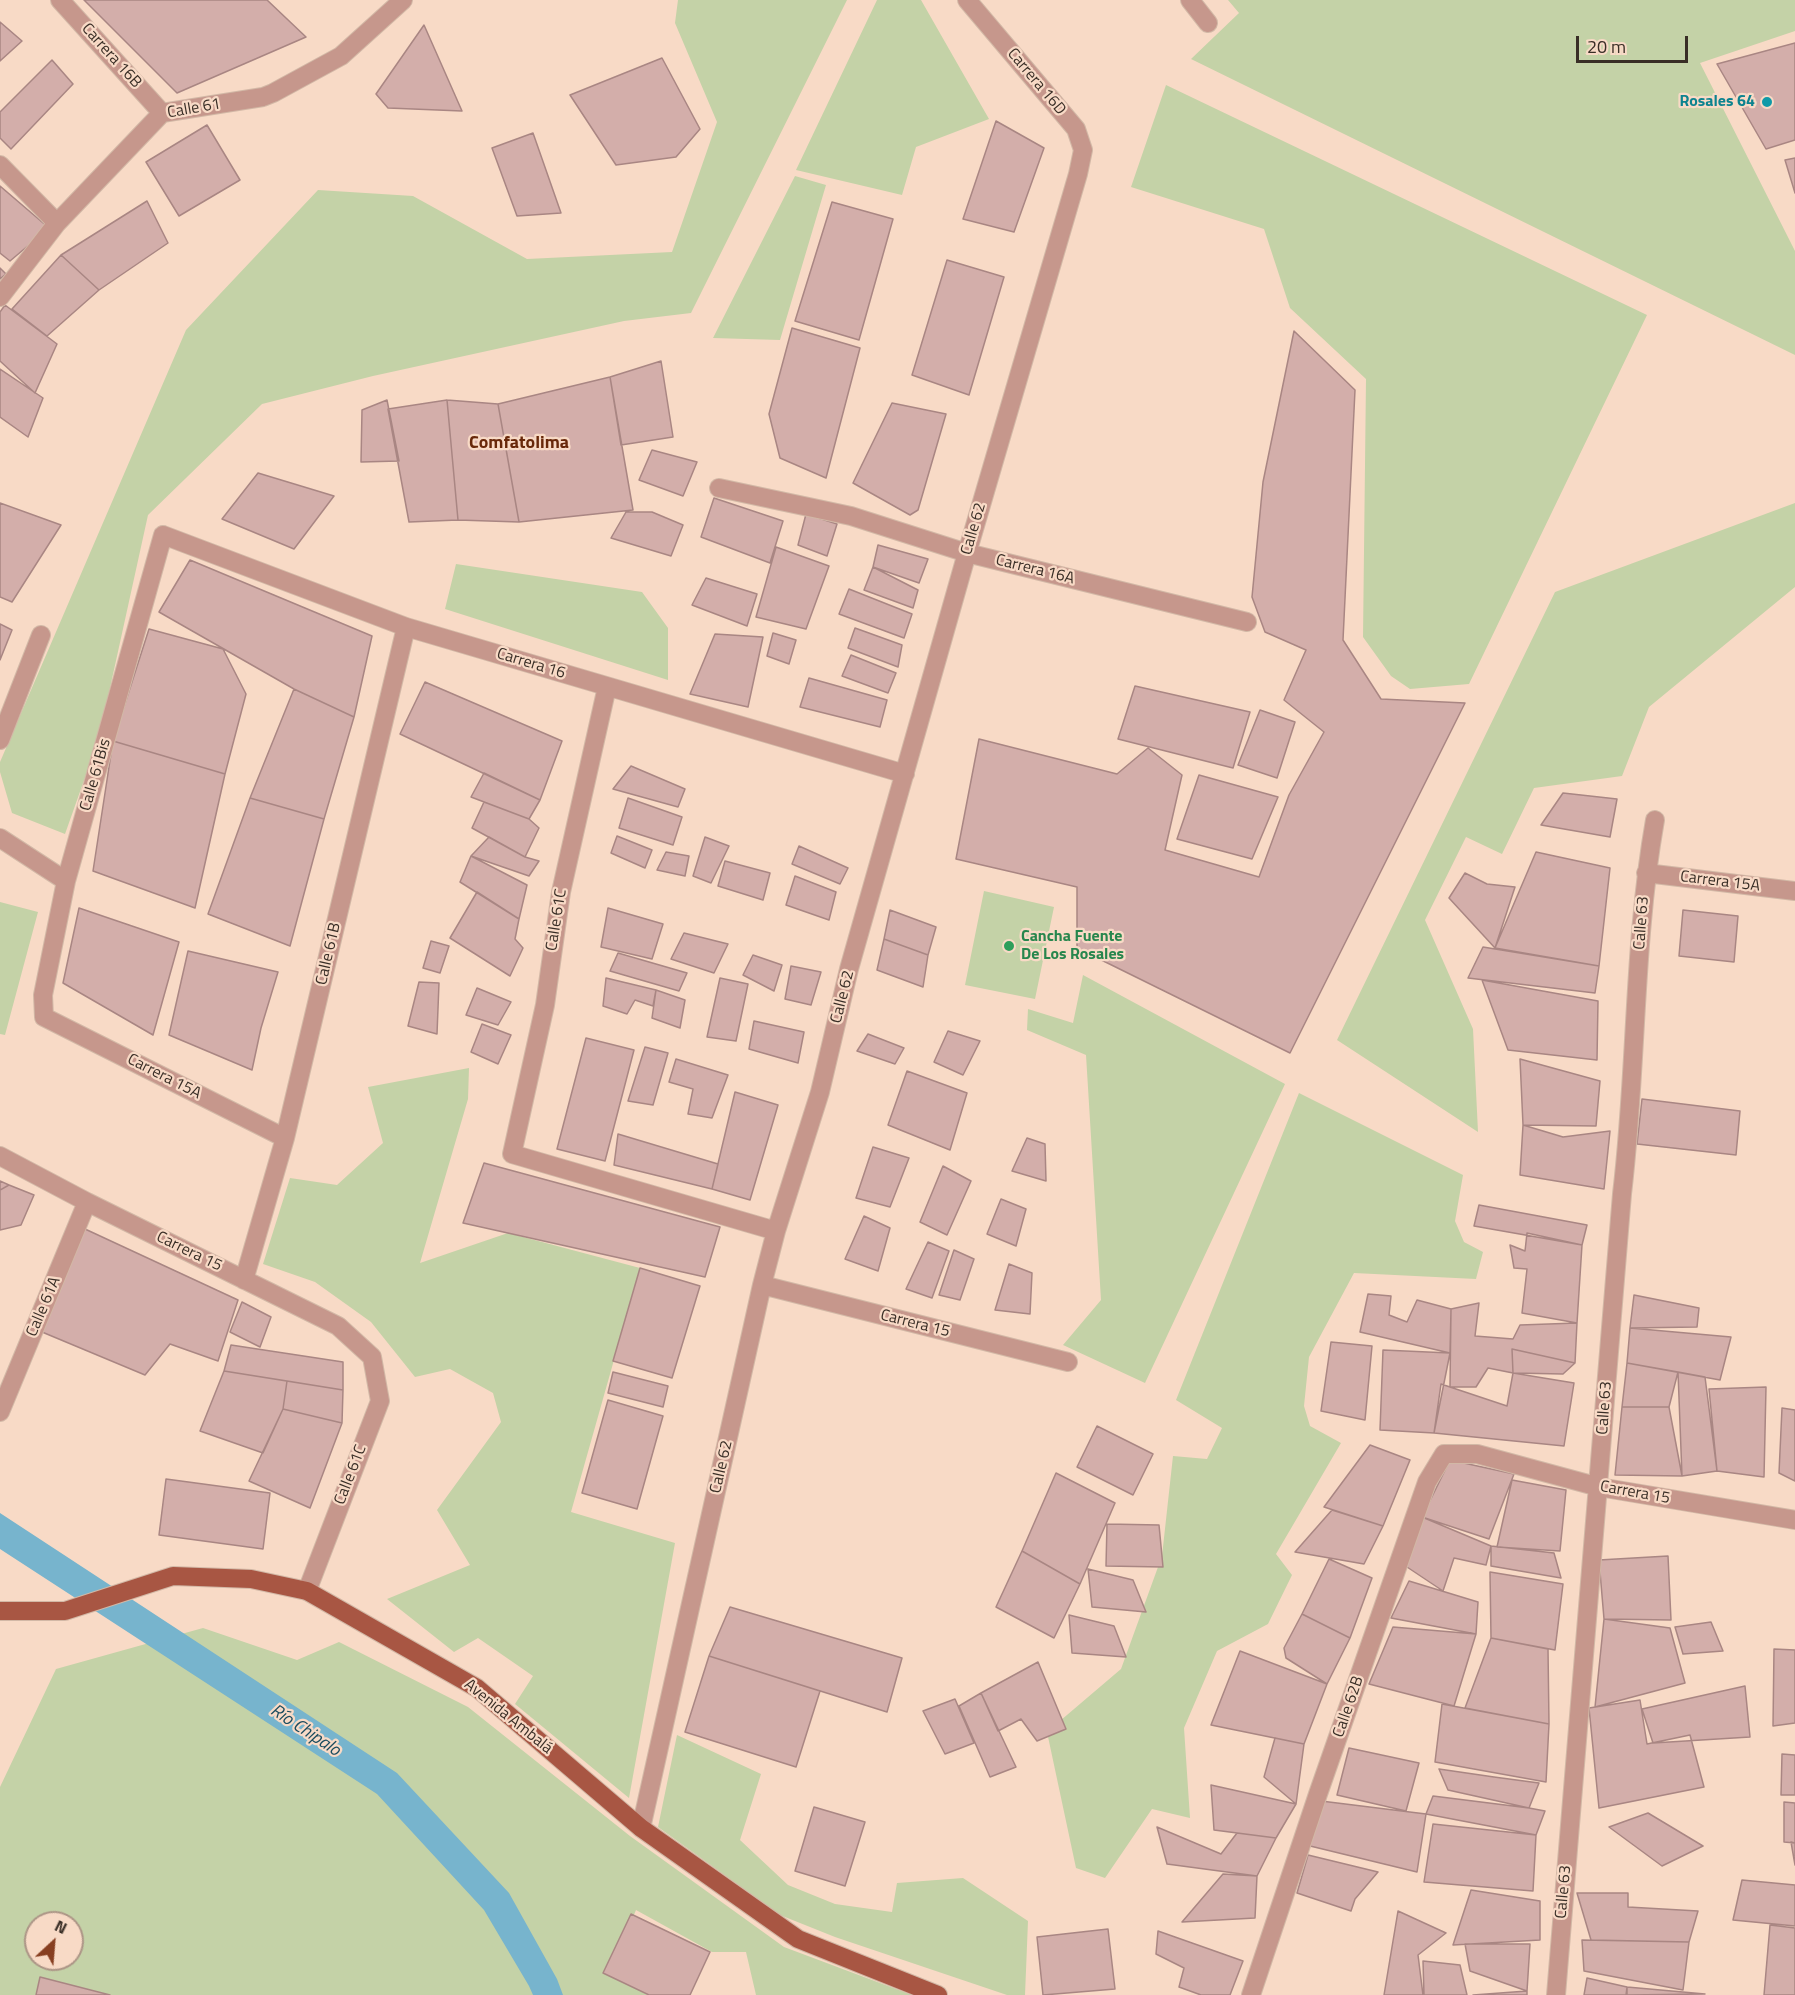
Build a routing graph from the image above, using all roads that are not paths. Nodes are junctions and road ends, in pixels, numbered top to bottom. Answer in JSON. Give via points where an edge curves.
{"nodes":[{"id":1,"x":60,"y":0,"type":"edge"},
{"id":2,"x":403,"y":0,"type":"edge"},
{"id":3,"x":967,"y":0,"type":"edge"},
{"id":4,"x":1190,"y":0,"type":"edge"},
{"id":5,"x":1208,"y":23,"type":"dead end"},
{"id":6,"x":162,"y":113,"type":"junction"},
{"id":7,"x":0,"y":165,"type":"edge"},
{"id":8,"x":1078,"y":174,"type":"joint"},
{"id":9,"x":57,"y":223,"type":"junction"},
{"id":10,"x":0,"y":297,"type":"edge"},
{"id":11,"x":719,"y":488,"type":"dead end"},
{"id":12,"x":163,"y":535,"type":"joint"},
{"id":13,"x":967,"y":554,"type":"junction"},
{"id":14,"x":1247,"y":622,"type":"dead end"},
{"id":15,"x":406,"y":627,"type":"junction"},
{"id":16,"x":41,"y":635,"type":"dead end"},
{"id":17,"x":607,"y":687,"type":"junction"},
{"id":18,"x":0,"y":740,"type":"edge"},
{"id":19,"x":905,"y":774,"type":"junction"},
{"id":20,"x":1655,"y":820,"type":"dead end"},
{"id":21,"x":0,"y":838,"type":"edge"},
{"id":22,"x":1646,"y":873,"type":"junction"},
{"id":23,"x":66,"y":881,"type":"junction"},
{"id":24,"x":1795,"y":891,"type":"edge"},
{"id":25,"x":44,"y":1017,"type":"joint"},
{"id":26,"x":285,"y":1138,"type":"junction"},
{"id":27,"x":0,"y":1156,"type":"edge"},
{"id":28,"x":87,"y":1202,"type":"junction"},
{"id":29,"x":776,"y":1231,"type":"junction"},
{"id":30,"x":244,"y":1280,"type":"junction"},
{"id":31,"x":762,"y":1285,"type":"junction"},
{"id":32,"x":372,"y":1357,"type":"joint"},
{"id":33,"x":1068,"y":1362,"type":"dead end"},
{"id":34,"x":0,"y":1412,"type":"edge"},
{"id":35,"x":1477,"y":1454,"type":"joint"},
{"id":36,"x":1599,"y":1487,"type":"junction"},
{"id":37,"x":1795,"y":1520,"type":"edge"},
{"id":38,"x":307,"y":1591,"type":"junction"},
{"id":39,"x":0,"y":1611,"type":"edge"},
{"id":40,"x":641,"y":1828,"type":"junction"},
{"id":41,"x":938,"y":1995,"type":"edge"},
{"id":42,"x":1251,"y":1995,"type":"edge"},
{"id":43,"x":1556,"y":1995,"type":"edge"}],
"edges":[{"from":1,"to":6,"type":"street","name":"Carrera 16B"},
{"from":2,"to":6,"type":"street","name":"Calle 61","via":[[341,56],[273,93]]},
{"from":3,"to":8,"type":"street","name":"Carrera 16D","via":[[1076,129],[1083,150]]},
{"from":4,"to":5,"type":"street"},
{"from":6,"to":9,"type":"street","name":"Calle 61"},
{"from":7,"to":9,"type":"street"},
{"from":8,"to":13,"type":"street","name":"Calle 62"},
{"from":9,"to":10,"type":"street","name":"Calle 61"},
{"from":11,"to":13,"type":"street","name":"Carrera 16A","via":[[851,516]]},
{"from":12,"to":15,"type":"street","name":"Carrera 16"},
{"from":12,"to":23,"type":"street","name":"Calle 61Bis"},
{"from":13,"to":14,"type":"street","name":"Carrera 16A"},
{"from":13,"to":19,"type":"street","name":"Calle 62"},
{"from":15,"to":17,"type":"street","name":"Carrera 16"},
{"from":15,"to":26,"type":"street","name":"Calle 61B"},
{"from":16,"to":18,"type":"street"},
{"from":17,"to":19,"type":"street","name":"Carrera 16"},
{"from":17,"to":29,"type":"street","name":"Calle 61C","via":[[561,892],[545,1005],[512,1154]]},
{"from":19,"to":29,"type":"street","name":"Calle 62","via":[[849,969],[820,1092]]},
{"from":20,"to":22,"type":"street","name":"Calle 63"},
{"from":21,"to":23,"type":"street"},
{"from":22,"to":24,"type":"street","name":"Carrera 15A"},
{"from":22,"to":36,"type":"street","name":"Calle 63","via":[[1629,1136]]},
{"from":23,"to":25,"type":"street","name":"Calle 61Bis","via":[[43,995]]},
{"from":25,"to":26,"type":"street","name":"Carrera 15A"},
{"from":26,"to":30,"type":"street","name":"Calle 61B"},
{"from":27,"to":28,"type":"street","name":"Carrera 15"},
{"from":28,"to":30,"type":"street","name":"Carrera 15"},
{"from":28,"to":34,"type":"street","name":"Calle 61A"},
{"from":29,"to":31,"type":"street","name":"Calle 62"},
{"from":30,"to":32,"type":"street","name":"Carrera 15","via":[[338,1326]]},
{"from":31,"to":33,"type":"street","name":"Carrera 15"},
{"from":31,"to":40,"type":"street","name":"Calle 62"},
{"from":32,"to":38,"type":"street","name":"Calle 61C","via":[[380,1401]]},
{"from":35,"to":36,"type":"street","name":"Carrera 15"},
{"from":35,"to":42,"type":"street","name":"Calle 62B","via":[[1444,1454],[1427,1482]]},
{"from":36,"to":37,"type":"street","name":"Carrera 15"},
{"from":36,"to":43,"type":"street","name":"Calle 63"},
{"from":38,"to":39,"type":"main road","name":"Avenida Ambalá","via":[[251,1579],[173,1576],[65,1611]]},
{"from":38,"to":40,"type":"main road","name":"Avenida Ambalá","via":[[477,1688]]},
{"from":40,"to":41,"type":"main road","name":"Avenida Ambalá","via":[[798,1939]]}]}
